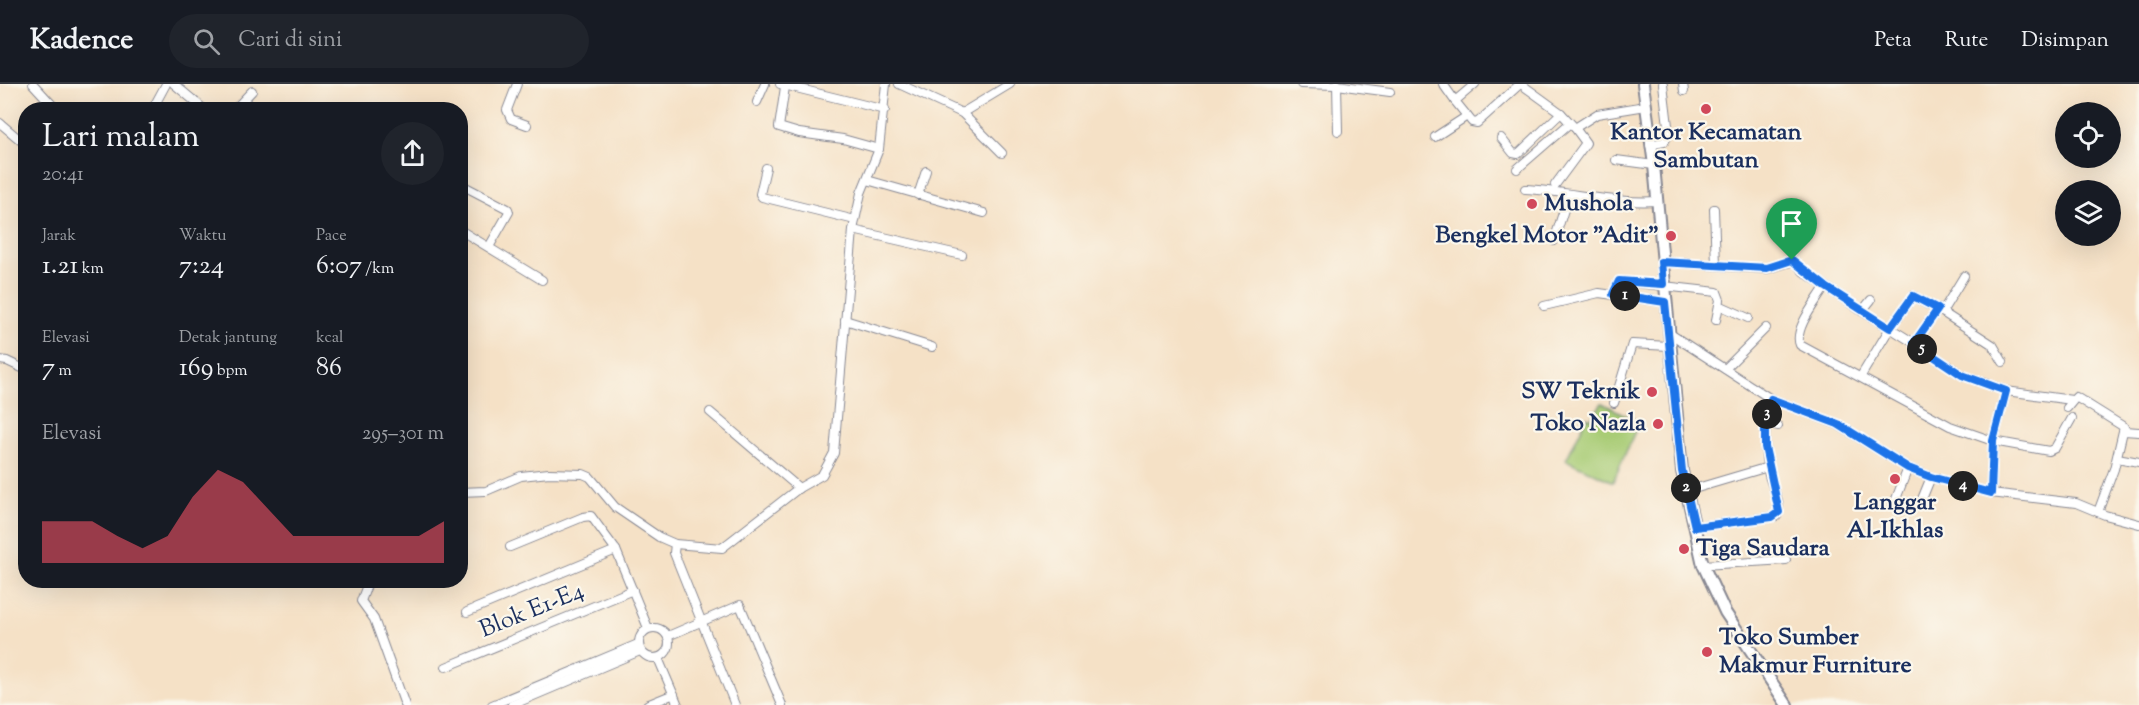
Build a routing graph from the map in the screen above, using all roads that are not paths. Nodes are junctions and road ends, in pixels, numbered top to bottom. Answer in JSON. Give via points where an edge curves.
{"nodes":[{"id":1,"x":33,"y":84,"type":"edge"},
{"id":2,"x":166,"y":84,"type":"edge"},
{"id":3,"x":174,"y":84,"type":"edge"},
{"id":4,"x":517,"y":84,"type":"edge"},
{"id":5,"x":765,"y":84,"type":"edge"},
{"id":6,"x":886,"y":84,"type":"edge"},
{"id":7,"x":899,"y":84,"type":"edge"},
{"id":8,"x":1010,"y":84,"type":"edge"},
{"id":9,"x":1301,"y":84,"type":"edge"},
{"id":10,"x":1337,"y":84,"type":"edge"},
{"id":11,"x":1443,"y":84,"type":"edge"},
{"id":12,"x":1475,"y":84,"type":"edge"},
{"id":13,"x":1521,"y":84,"type":"edge"},
{"id":14,"x":1643,"y":84,"type":"edge"},
{"id":15,"x":1663,"y":84,"type":"edge"},
{"id":16,"x":782,"y":86,"type":"edge"},
{"id":17,"x":816,"y":88,"type":"edge"},
{"id":18,"x":252,"y":91,"type":"dead end"},
{"id":19,"x":1390,"y":92,"type":"dead end"},
{"id":20,"x":1455,"y":101,"type":"junction"},
{"id":21,"x":50,"y":102,"type":"edge"},
{"id":22,"x":156,"y":102,"type":"edge"},
{"id":23,"x":195,"y":102,"type":"edge"},
{"id":24,"x":242,"y":102,"type":"edge"},
{"id":25,"x":757,"y":102,"type":"dead end"},
{"id":26,"x":1646,"y":106,"type":"junction"},
{"id":27,"x":885,"y":110,"type":"junction"},
{"id":28,"x":962,"y":113,"type":"junction"},
{"id":29,"x":1561,"y":113,"type":"junction"},
{"id":30,"x":1467,"y":116,"type":"junction"},
{"id":31,"x":0,"y":123,"type":"edge"},
{"id":32,"x":527,"y":125,"type":"dead end"},
{"id":33,"x":1572,"y":125,"type":"junction"},
{"id":34,"x":1338,"y":131,"type":"dead end"},
{"id":35,"x":1435,"y":137,"type":"dead end"},
{"id":36,"x":18,"y":138,"type":"edge"},
{"id":37,"x":1501,"y":138,"type":"dead end"},
{"id":38,"x":1650,"y":145,"type":"junction"},
{"id":39,"x":879,"y":149,"type":"junction"},
{"id":40,"x":1002,"y":153,"type":"dead end"},
{"id":41,"x":1616,"y":160,"type":"dead end"},
{"id":42,"x":1654,"y":165,"type":"junction"},
{"id":43,"x":766,"y":168,"type":"dead end"},
{"id":44,"x":1517,"y":169,"type":"dead end"},
{"id":45,"x":926,"y":171,"type":"dead end"},
{"id":46,"x":867,"y":180,"type":"junction"},
{"id":47,"x":1554,"y":186,"type":"junction"},
{"id":48,"x":468,"y":188,"type":"edge"},
{"id":49,"x":1525,"y":189,"type":"dead end"},
{"id":50,"x":1569,"y":194,"type":"junction"},
{"id":51,"x":918,"y":195,"type":"junction"},
{"id":52,"x":1657,"y":201,"type":"junction"},
{"id":53,"x":1714,"y":208,"type":"dead end"},
{"id":54,"x":984,"y":213,"type":"dead end"},
{"id":55,"x":855,"y":220,"type":"junction"},
{"id":56,"x":853,"y":230,"type":"junction"},
{"id":57,"x":468,"y":235,"type":"edge"},
{"id":58,"x":1554,"y":241,"type":"dead end"},
{"id":59,"x":489,"y":247,"type":"junction"},
{"id":60,"x":962,"y":255,"type":"dead end"},
{"id":61,"x":1661,"y":262,"type":"junction"},
{"id":62,"x":1716,"y":265,"type":"junction"},
{"id":63,"x":1964,"y":276,"type":"dead end"},
{"id":64,"x":542,"y":280,"type":"dead end"},
{"id":65,"x":1663,"y":284,"type":"junction"},
{"id":66,"x":1826,"y":287,"type":"junction"},
{"id":67,"x":1613,"y":294,"type":"junction"},
{"id":68,"x":1871,"y":300,"type":"dead end"},
{"id":69,"x":1665,"y":302,"type":"junction"},
{"id":70,"x":1719,"y":305,"type":"junction"},
{"id":71,"x":1544,"y":306,"type":"dead end"},
{"id":72,"x":1940,"y":310,"type":"junction"},
{"id":73,"x":1862,"y":311,"type":"junction"},
{"id":74,"x":1748,"y":318,"type":"dead end"},
{"id":75,"x":845,"y":320,"type":"junction"},
{"id":76,"x":1716,"y":320,"type":"dead end"},
{"id":77,"x":1766,"y":328,"type":"dead end"},
{"id":78,"x":1890,"y":328,"type":"junction"},
{"id":79,"x":1669,"y":333,"type":"junction"},
{"id":80,"x":1914,"y":343,"type":"junction"},
{"id":81,"x":1669,"y":346,"type":"junction"},
{"id":82,"x":932,"y":347,"type":"dead end"},
{"id":83,"x":0,"y":360,"type":"edge"},
{"id":84,"x":2003,"y":362,"type":"dead end"},
{"id":85,"x":18,"y":366,"type":"edge"},
{"id":86,"x":1725,"y":369,"type":"junction"},
{"id":87,"x":1861,"y":376,"type":"junction"},
{"id":88,"x":2006,"y":391,"type":"junction"},
{"id":89,"x":1771,"y":399,"type":"junction"},
{"id":90,"x":2072,"y":400,"type":"junction"},
{"id":91,"x":1614,"y":403,"type":"dead end"},
{"id":92,"x":2067,"y":408,"type":"dead end"},
{"id":93,"x":710,"y":412,"type":"dead end"},
{"id":94,"x":2072,"y":418,"type":"dead end"},
{"id":95,"x":1765,"y":423,"type":"junction"},
{"id":96,"x":1778,"y":426,"type":"dead end"},
{"id":97,"x":2124,"y":431,"type":"junction"},
{"id":98,"x":2139,"y":432,"type":"edge"},
{"id":99,"x":1993,"y":441,"type":"junction"},
{"id":100,"x":2117,"y":458,"type":"junction"},
{"id":101,"x":2139,"y":462,"type":"edge"},
{"id":102,"x":1768,"y":467,"type":"junction"},
{"id":103,"x":1908,"y":468,"type":"junction"},
{"id":104,"x":1931,"y":477,"type":"junction"},
{"id":105,"x":799,"y":488,"type":"junction"},
{"id":106,"x":1687,"y":491,"type":"junction"},
{"id":107,"x":468,"y":492,"type":"edge"},
{"id":108,"x":1991,"y":493,"type":"junction"},
{"id":109,"x":1896,"y":499,"type":"dead end"},
{"id":110,"x":1920,"y":504,"type":"dead end"},
{"id":111,"x":2098,"y":512,"type":"junction"},
{"id":112,"x":2139,"y":524,"type":"edge"},
{"id":113,"x":1695,"y":527,"type":"junction"},
{"id":114,"x":675,"y":544,"type":"junction"},
{"id":115,"x":510,"y":547,"type":"dead end"},
{"id":116,"x":616,"y":550,"type":"junction"},
{"id":117,"x":1786,"y":560,"type":"dead end"},
{"id":118,"x":1703,"y":565,"type":"junction"},
{"id":119,"x":366,"y":588,"type":"edge"},
{"id":120,"x":633,"y":591,"type":"junction"},
{"id":121,"x":467,"y":612,"type":"dead end"},
{"id":122,"x":701,"y":622,"type":"junction"},
{"id":123,"x":648,"y":628,"type":"junction"},
{"id":124,"x":668,"y":636,"type":"junction"},
{"id":125,"x":639,"y":647,"type":"junction"},
{"id":126,"x":658,"y":658,"type":"junction"},
{"id":127,"x":446,"y":667,"type":"dead end"},
{"id":128,"x":674,"y":694,"type":"junction"},
{"id":129,"x":528,"y":698,"type":"edge"},
{"id":130,"x":405,"y":705,"type":"edge"},
{"id":131,"x":492,"y":705,"type":"edge"},
{"id":132,"x":512,"y":705,"type":"edge"},
{"id":133,"x":646,"y":705,"type":"edge"},
{"id":134,"x":678,"y":705,"type":"edge"},
{"id":135,"x":735,"y":705,"type":"edge"},
{"id":136,"x":782,"y":705,"type":"edge"},
{"id":137,"x":1787,"y":705,"type":"edge"}],
"edges":[{"from":1,"to":21,"type":"street"},
{"from":2,"to":22,"type":"street"},
{"from":3,"to":23,"type":"street"},
{"from":4,"to":32,"type":"street","via":[[507,110],[511,119]]},
{"from":5,"to":25,"type":"street"},
{"from":6,"to":27,"type":"street"},
{"from":7,"to":28,"type":"street"},
{"from":8,"to":28,"type":"street"},
{"from":9,"to":10,"type":"street"},
{"from":10,"to":19,"type":"street"},
{"from":10,"to":34,"type":"street"},
{"from":11,"to":20,"type":"street"},
{"from":12,"to":20,"type":"street"},
{"from":13,"to":29,"type":"street"},
{"from":13,"to":30,"type":"street","via":[[1480,122],[1474,123]]},
{"from":14,"to":26,"type":"main road"},
{"from":15,"to":38,"type":"street","via":[[1669,134],[1664,142]]},
{"from":16,"to":17,"type":"street"},
{"from":16,"to":39,"type":"street","via":[[779,127]]},
{"from":17,"to":27,"type":"street"},
{"from":18,"to":24,"type":"street"},
{"from":20,"to":30,"type":"street"},
{"from":26,"to":33,"type":"street","via":[[1597,114]]},
{"from":26,"to":38,"type":"main road"},
{"from":27,"to":39,"type":"street"},
{"from":28,"to":40,"type":"street"},
{"from":29,"to":33,"type":"street"},
{"from":29,"to":37,"type":"street","via":[[1518,154]]},
{"from":30,"to":35,"type":"street"},
{"from":31,"to":36,"type":"street"},
{"from":33,"to":44,"type":"street"},
{"from":33,"to":47,"type":"street","via":[[1586,143]]},
{"from":38,"to":42,"type":"main road"},
{"from":39,"to":46,"type":"street"},
{"from":41,"to":42,"type":"street"},
{"from":42,"to":52,"type":"main road"},
{"from":43,"to":55,"type":"street","via":[[762,197]]},
{"from":45,"to":51,"type":"street"},
{"from":46,"to":51,"type":"street"},
{"from":46,"to":55,"type":"street"},
{"from":47,"to":49,"type":"street"},
{"from":47,"to":50,"type":"street"},
{"from":48,"to":59,"type":"street","via":[[508,209]]},
{"from":50,"to":52,"type":"street"},
{"from":50,"to":58,"type":"street"},
{"from":51,"to":54,"type":"street"},
{"from":52,"to":61,"type":"main road"},
{"from":53,"to":62,"type":"street"},
{"from":55,"to":56,"type":"street"},
{"from":56,"to":60,"type":"street"},
{"from":56,"to":75,"type":"street"},
{"from":57,"to":59,"type":"street"},
{"from":59,"to":64,"type":"street"},
{"from":61,"to":62,"type":"street"},
{"from":61,"to":65,"type":"main road"},
{"from":62,"to":66,"type":"street","via":[[1767,268],[1792,260]]},
{"from":63,"to":72,"type":"street"},
{"from":65,"to":67,"type":"street","via":[[1619,281]]},
{"from":65,"to":69,"type":"main road"},
{"from":65,"to":70,"type":"street","via":[[1717,292]]},
{"from":66,"to":73,"type":"street"},
{"from":66,"to":87,"type":"street","via":[[1802,324],[1798,343]]},
{"from":67,"to":69,"type":"street"},
{"from":67,"to":71,"type":"street","via":[[1594,294]]},
{"from":68,"to":73,"type":"street"},
{"from":69,"to":79,"type":"main road"},
{"from":70,"to":74,"type":"street"},
{"from":70,"to":76,"type":"street"},
{"from":72,"to":78,"type":"street","via":[[1913,296]]},
{"from":72,"to":80,"type":"street"},
{"from":72,"to":84,"type":"street","via":[[1993,345]]},
{"from":73,"to":78,"type":"street"},
{"from":75,"to":82,"type":"street"},
{"from":75,"to":105,"type":"street","via":[[834,453],[822,476]]},
{"from":77,"to":86,"type":"street"},
{"from":78,"to":80,"type":"street"},
{"from":78,"to":87,"type":"street"},
{"from":79,"to":81,"type":"main road"},
{"from":79,"to":86,"type":"street"},
{"from":80,"to":88,"type":"street","via":[[1962,375]]},
{"from":81,"to":91,"type":"street","via":[[1632,344]]},
{"from":81,"to":106,"type":"main road"},
{"from":83,"to":85,"type":"street"},
{"from":86,"to":89,"type":"street"},
{"from":87,"to":99,"type":"street","via":[[1950,426]]},
{"from":88,"to":90,"type":"street"},
{"from":88,"to":99,"type":"street"},
{"from":89,"to":95,"type":"street"},
{"from":89,"to":103,"type":"street","via":[[1838,424]]},
{"from":90,"to":92,"type":"street"},
{"from":90,"to":97,"type":"street","via":[[2076,398],[2115,420]]},
{"from":93,"to":105,"type":"street"},
{"from":94,"to":99,"type":"street","via":[[2053,450]]},
{"from":95,"to":96,"type":"street"},
{"from":95,"to":102,"type":"street"},
{"from":97,"to":98,"type":"street"},
{"from":97,"to":100,"type":"street"},
{"from":99,"to":108,"type":"street"},
{"from":100,"to":101,"type":"street"},
{"from":100,"to":111,"type":"street"},
{"from":102,"to":106,"type":"street"},
{"from":102,"to":113,"type":"street","via":[[1779,506],[1776,516]]},
{"from":103,"to":104,"type":"street"},
{"from":103,"to":109,"type":"street"},
{"from":104,"to":108,"type":"street"},
{"from":104,"to":110,"type":"street"},
{"from":105,"to":114,"type":"street","via":[[725,546]]},
{"from":106,"to":113,"type":"main road"},
{"from":107,"to":114,"type":"street","via":[[486,491],[521,476],[583,474],[615,507]]},
{"from":108,"to":111,"type":"street","via":[[2065,500]]},
{"from":111,"to":112,"type":"street"},
{"from":113,"to":118,"type":"main road"},
{"from":114,"to":122,"type":"street","via":[[674,553]]},
{"from":115,"to":116,"type":"street","via":[[583,517],[595,518]]},
{"from":116,"to":120,"type":"street"},
{"from":116,"to":121,"type":"street"},
{"from":117,"to":118,"type":"street"},
{"from":118,"to":137,"type":"main road","via":[[1725,612]]},
{"from":119,"to":130,"type":"street","via":[[361,601],[374,620]]},
{"from":120,"to":123,"type":"street"},
{"from":120,"to":127,"type":"street","name":"Blok E1-E4"},
{"from":122,"to":124,"type":"street"},
{"from":122,"to":135,"type":"street"},
{"from":122,"to":136,"type":"street","via":[[740,605]]},
{"from":123,"to":124,"type":"street","via":[[660,629]]},
{"from":123,"to":125,"type":"street","via":[[641,634]]},
{"from":124,"to":126,"type":"street","via":[[667,650]]},
{"from":125,"to":126,"type":"street","via":[[651,659]]},
{"from":125,"to":129,"type":"street"},
{"from":126,"to":128,"type":"street"},
{"from":128,"to":133,"type":"street"},
{"from":128,"to":134,"type":"street"},
{"from":129,"to":131,"type":"street"},
{"from":129,"to":132,"type":"street"}]}
